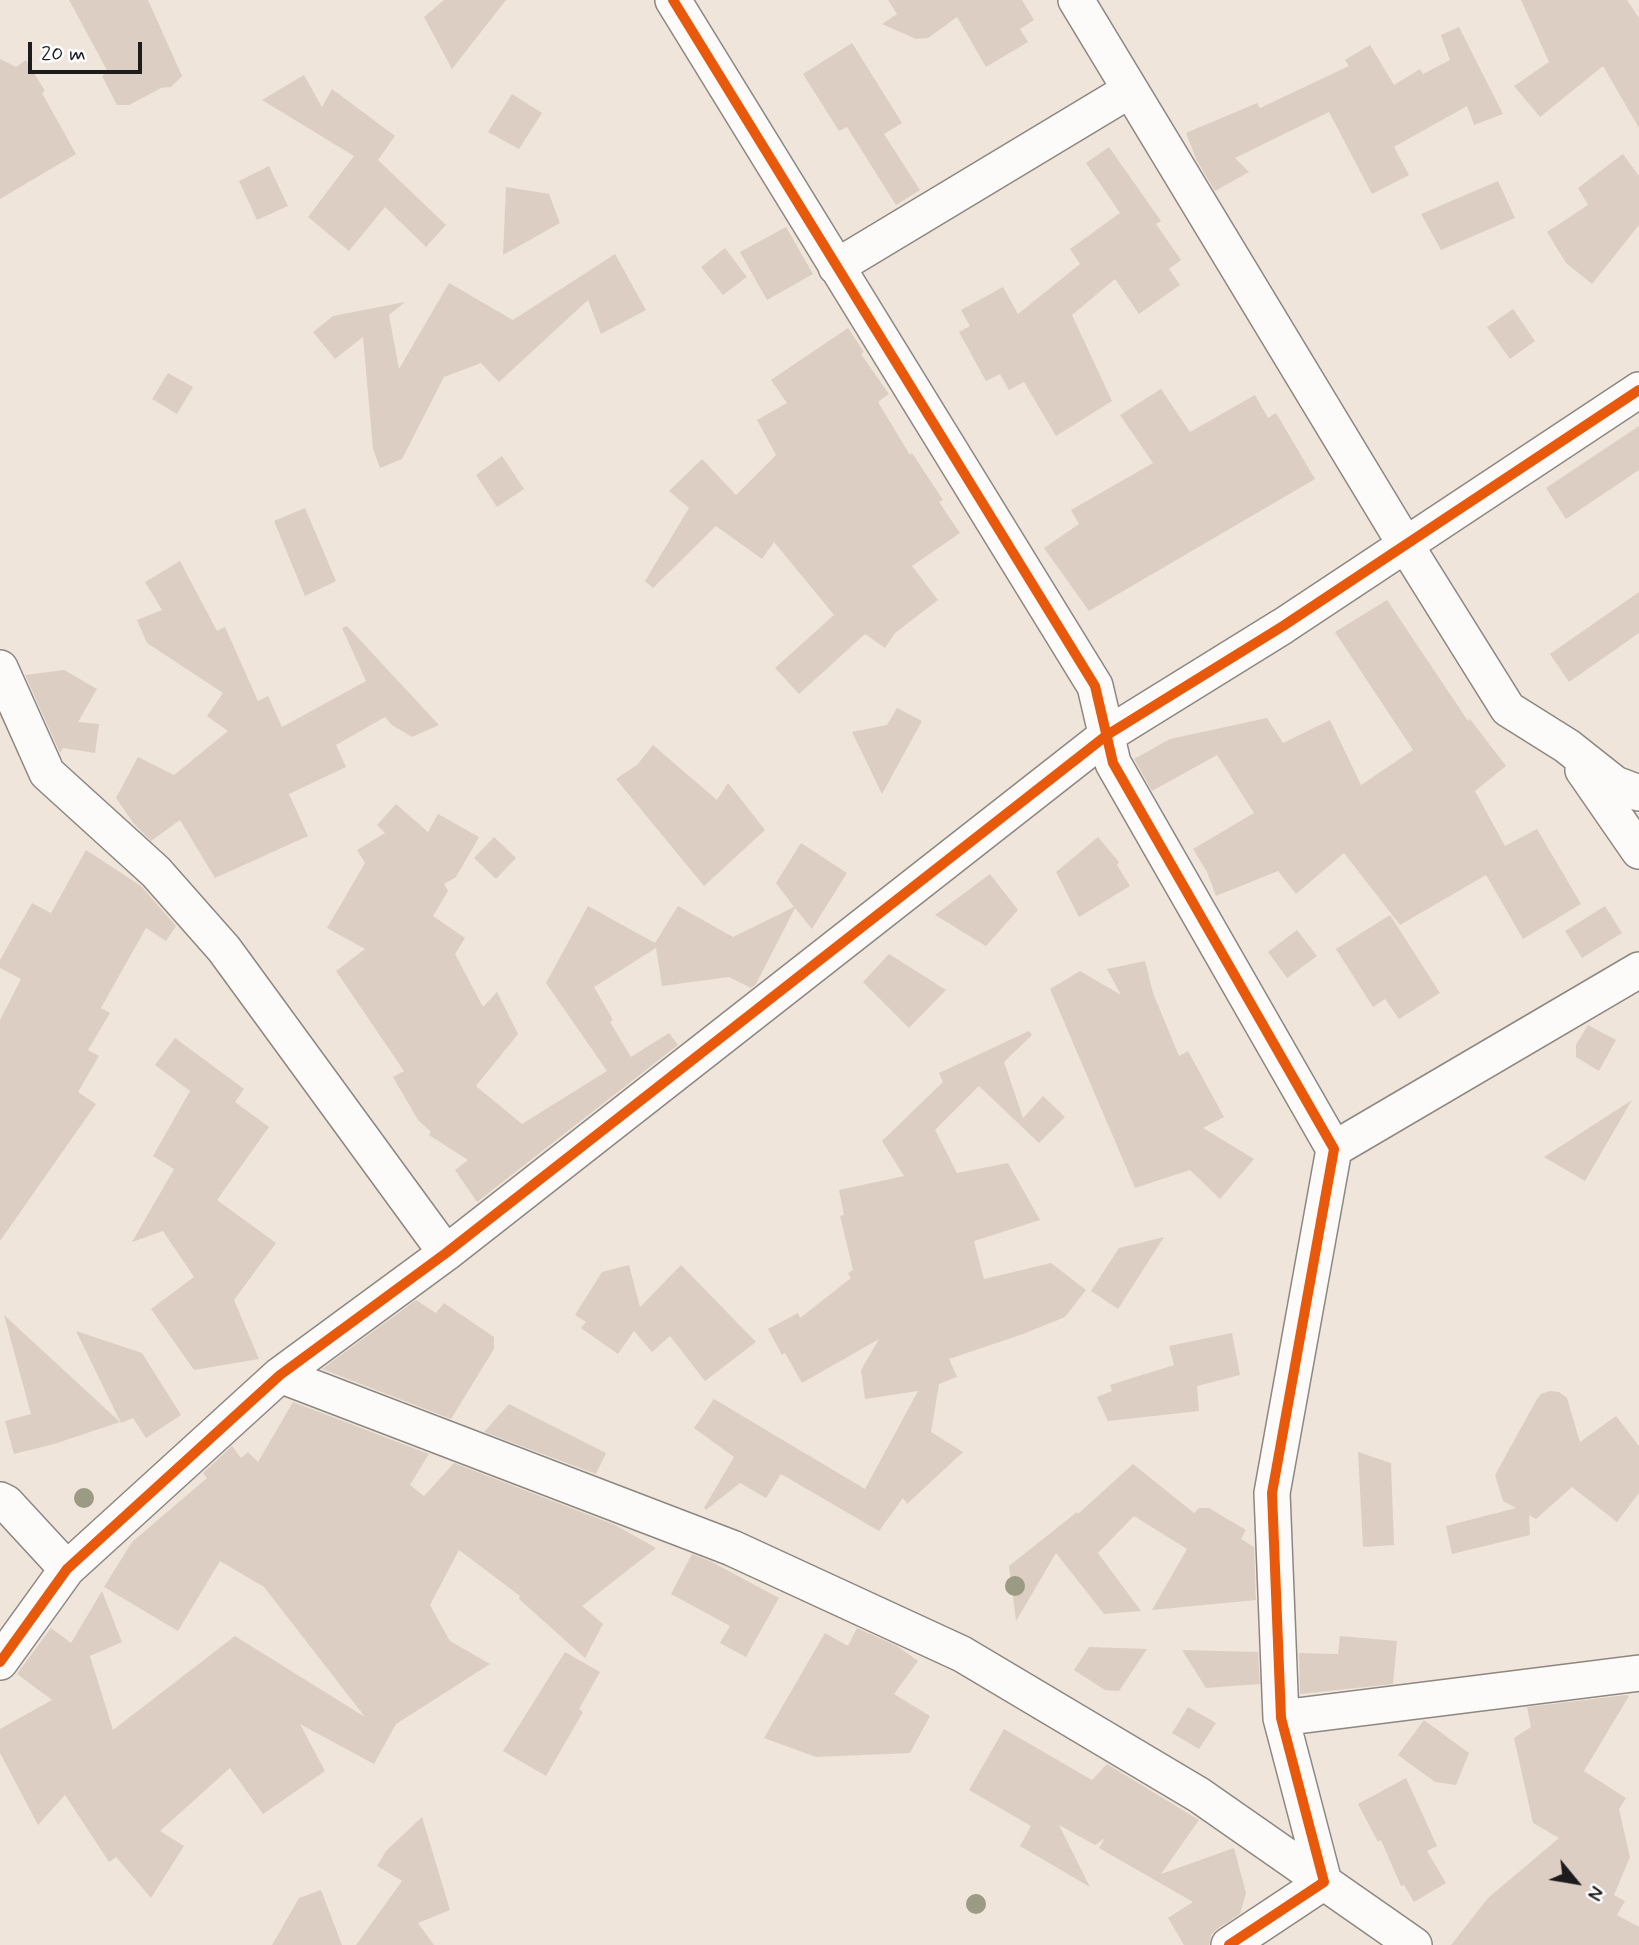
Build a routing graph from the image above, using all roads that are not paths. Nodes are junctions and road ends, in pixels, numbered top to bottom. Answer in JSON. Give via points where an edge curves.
{"nodes":[{"id":1,"x":673,"y":0,"type":"edge"},
{"id":2,"x":1076,"y":0,"type":"edge"},
{"id":3,"x":1130,"y":90,"type":"junction"},
{"id":4,"x":836,"y":267,"type":"junction"},
{"id":5,"x":1639,"y":390,"type":"edge"},
{"id":6,"x":1405,"y":544,"type":"junction"},
{"id":7,"x":0,"y":668,"type":"edge"},
{"id":8,"x":1107,"y":735,"type":"junction"},
{"id":9,"x":1567,"y":746,"type":"junction"},
{"id":10,"x":1639,"y":793,"type":"edge"},
{"id":11,"x":1639,"y":851,"type":"edge"},
{"id":12,"x":1639,"y":970,"type":"edge"},
{"id":13,"x":1334,"y":1149,"type":"junction"},
{"id":14,"x":446,"y":1254,"type":"junction"},
{"id":15,"x":280,"y":1375,"type":"junction"},
{"id":16,"x":0,"y":1500,"type":"edge"},
{"id":17,"x":67,"y":1569,"type":"junction"},
{"id":18,"x":0,"y":1662,"type":"edge"},
{"id":19,"x":1639,"y":1673,"type":"edge"},
{"id":20,"x":1281,"y":1718,"type":"junction"},
{"id":21,"x":1324,"y":1882,"type":"junction"},
{"id":22,"x":1229,"y":1945,"type":"edge"},
{"id":23,"x":1414,"y":1945,"type":"edge"}],
"edges":[{"from":1,"to":4,"type":"street"},
{"from":2,"to":3,"type":"street"},
{"from":3,"to":4,"type":"street"},
{"from":3,"to":6,"type":"street"},
{"from":4,"to":8,"type":"street","via":[[1096,686]]},
{"from":5,"to":6,"type":"street"},
{"from":6,"to":8,"type":"street"},
{"from":6,"to":9,"type":"street","via":[[1508,709]]},
{"from":7,"to":14,"type":"street","via":[[47,773],[156,872],[224,949]]},
{"from":8,"to":13,"type":"street","via":[[1113,763]]},
{"from":8,"to":14,"type":"street"},
{"from":9,"to":10,"type":"street","via":[[1615,784]]},
{"from":9,"to":11,"type":"street"},
{"from":12,"to":13,"type":"street"},
{"from":13,"to":20,"type":"street","via":[[1272,1493]]},
{"from":14,"to":15,"type":"street"},
{"from":15,"to":17,"type":"street"},
{"from":15,"to":21,"type":"street","via":[[732,1548],[962,1654],[1199,1796]]},
{"from":16,"to":17,"type":"street"},
{"from":17,"to":18,"type":"street"},
{"from":19,"to":20,"type":"street"},
{"from":20,"to":21,"type":"street"},
{"from":21,"to":22,"type":"street"},
{"from":21,"to":23,"type":"street"}]}
